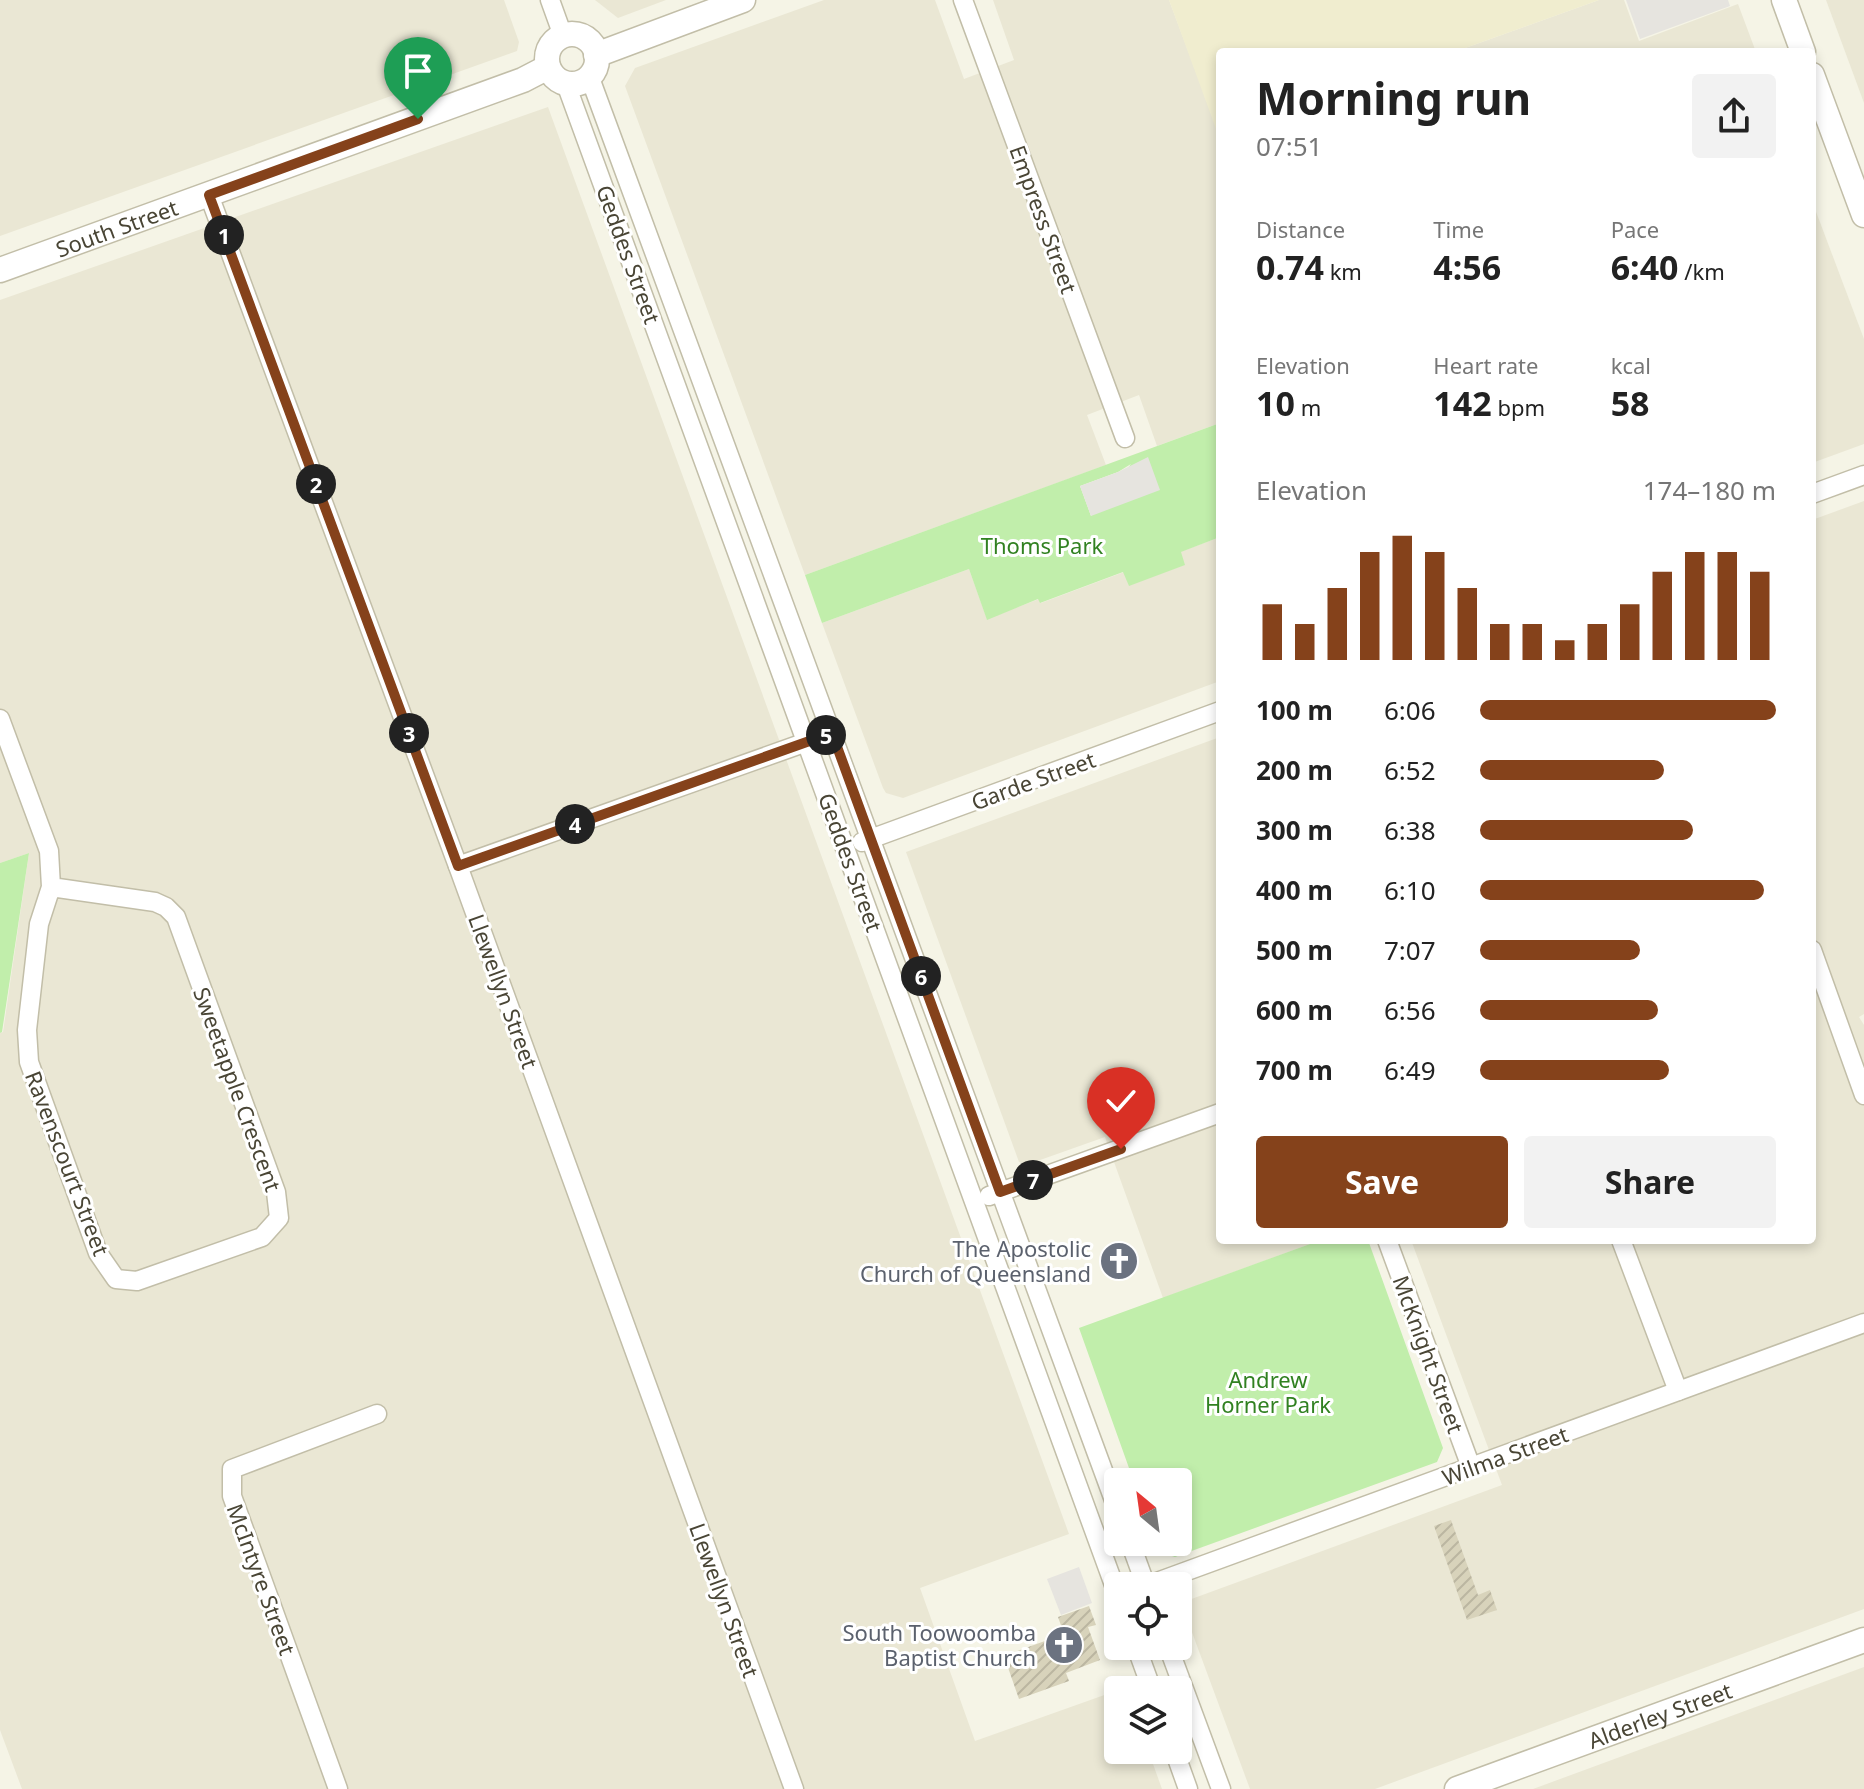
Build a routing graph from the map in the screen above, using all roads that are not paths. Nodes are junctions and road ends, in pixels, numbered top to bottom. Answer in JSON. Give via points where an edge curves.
{"nodes":[{"id":1,"x":550,"y":0,"type":"edge"},
{"id":2,"x":743,"y":0,"type":"edge"},
{"id":3,"x":963,"y":0,"type":"edge"},
{"id":4,"x":1784,"y":0,"type":"edge"},
{"id":5,"x":563,"y":36,"type":"junction"},
{"id":6,"x":1802,"y":48,"type":"edge"},
{"id":7,"x":548,"y":67,"type":"junction"},
{"id":8,"x":584,"y":72,"type":"junction"},
{"id":9,"x":1816,"y":86,"type":"edge"},
{"id":10,"x":209,"y":195,"type":"junction"},
{"id":11,"x":1864,"y":215,"type":"edge"},
{"id":12,"x":0,"y":270,"type":"edge"},
{"id":13,"x":684,"y":334,"type":"junction"},
{"id":14,"x":661,"y":342,"type":"junction"},
{"id":15,"x":1125,"y":438,"type":"dead end"},
{"id":16,"x":1864,"y":475,"type":"edge"},
{"id":17,"x":1816,"y":493,"type":"edge"},
{"id":18,"x":1216,"y":712,"type":"edge"},
{"id":19,"x":0,"y":719,"type":"edge"},
{"id":20,"x":832,"y":733,"type":"junction"},
{"id":21,"x":807,"y":741,"type":"junction"},
{"id":22,"x":870,"y":839,"type":"junction"},
{"id":23,"x":846,"y":848,"type":"junction"},
{"id":24,"x":458,"y":866,"type":"junction"},
{"id":25,"x":51,"y":887,"type":"junction"},
{"id":26,"x":1816,"y":961,"type":"edge"},
{"id":27,"x":1864,"y":1095,"type":"edge"},
{"id":28,"x":1216,"y":1114,"type":"edge"},
{"id":29,"x":1000,"y":1192,"type":"junction"},
{"id":30,"x":975,"y":1201,"type":"junction"},
{"id":31,"x":1388,"y":1244,"type":"edge"},
{"id":32,"x":1623,"y":1244,"type":"edge"},
{"id":33,"x":116,"y":1279,"type":"joint"},
{"id":34,"x":1864,"y":1323,"type":"edge"},
{"id":35,"x":1678,"y":1391,"type":"junction"},
{"id":36,"x":377,"y":1414,"type":"dead end"},
{"id":37,"x":1471,"y":1467,"type":"junction"},
{"id":38,"x":1104,"y":1473,"type":"edge"},
{"id":39,"x":1109,"y":1572,"type":"edge"},
{"id":40,"x":1184,"y":1572,"type":"edge"},
{"id":41,"x":1864,"y":1640,"type":"edge"},
{"id":42,"x":1173,"y":1660,"type":"edge"},
{"id":43,"x":1179,"y":1764,"type":"edge"},
{"id":44,"x":1506,"y":1781,"type":"edge"},
{"id":45,"x":338,"y":1789,"type":"edge"},
{"id":46,"x":794,"y":1789,"type":"edge"},
{"id":47,"x":1188,"y":1789,"type":"edge"},
{"id":48,"x":1221,"y":1789,"type":"edge"},
{"id":49,"x":1457,"y":1789,"type":"edge"}],
"edges":[{"from":1,"to":5,"type":"street"},
{"from":2,"to":8,"type":"street"},
{"from":3,"to":15,"type":"street","name":"Empress Street"},
{"from":4,"to":6,"type":"street"},
{"from":5,"to":7,"type":"street","via":[[549,48]]},
{"from":5,"to":8,"type":"street","via":[[591,43]]},
{"from":7,"to":8,"type":"street","via":[[555,78]]},
{"from":7,"to":10,"type":"street","name":"South Street"},
{"from":8,"to":13,"type":"street","name":"Geddes Street"},
{"from":8,"to":14,"type":"street","name":"Geddes Street"},
{"from":9,"to":11,"type":"street"},
{"from":10,"to":12,"type":"street","name":"South Street"},
{"from":10,"to":24,"type":"street","name":"Llewellyn Street"},
{"from":13,"to":14,"type":"street"},
{"from":13,"to":20,"type":"street","name":"Geddes Street"},
{"from":14,"to":21,"type":"street","name":"Geddes Street"},
{"from":16,"to":17,"type":"street"},
{"from":18,"to":22,"type":"street","name":"Garde Street"},
{"from":19,"to":25,"type":"street","name":"Ravenscourt Street","via":[[49,851]]},
{"from":20,"to":21,"type":"street"},
{"from":20,"to":22,"type":"street","name":"Geddes Street"},
{"from":21,"to":23,"type":"street","name":"Geddes Street"},
{"from":21,"to":24,"type":"street"},
{"from":22,"to":23,"type":"street","name":"Garde Street"},
{"from":22,"to":29,"type":"street","name":"Geddes Street"},
{"from":23,"to":30,"type":"street","name":"Geddes Street"},
{"from":24,"to":46,"type":"street","name":"Llewellyn Street"},
{"from":25,"to":33,"type":"street","name":"Ravenscourt Street","via":[[39,924],[27,1030],[29,1062],[98,1253]]},
{"from":25,"to":33,"type":"street","name":"Sweetapple Crescent","via":[[155,902],[176,917],[276,1192],[279,1218],[262,1237],[137,1281]]},
{"from":26,"to":27,"type":"street"},
{"from":28,"to":29,"type":"street"},
{"from":29,"to":30,"type":"street"},
{"from":29,"to":38,"type":"street","name":"Geddes Street"},
{"from":30,"to":39,"type":"street","name":"Geddes Street"},
{"from":31,"to":37,"type":"street","name":"McKnight Street"},
{"from":32,"to":35,"type":"street"},
{"from":34,"to":35,"type":"street","name":"Wilma Street"},
{"from":35,"to":37,"type":"street","name":"Wilma Street"},
{"from":36,"to":45,"type":"street","name":"McIntyre Street","via":[[232,1469],[232,1496]]},
{"from":37,"to":40,"type":"street","name":"Wilma Street"},
{"from":41,"to":44,"type":"street","name":"Alderley Street"},
{"from":42,"to":48,"type":"street"},
{"from":43,"to":47,"type":"street"},
{"from":44,"to":49,"type":"street","name":"Alderley Street"}]}
